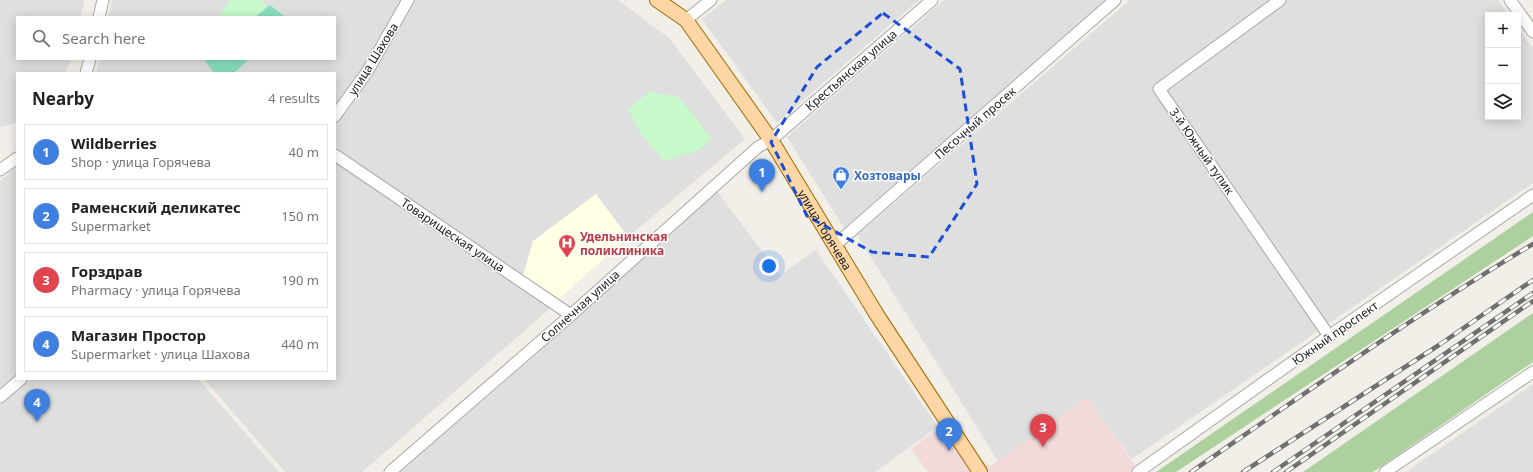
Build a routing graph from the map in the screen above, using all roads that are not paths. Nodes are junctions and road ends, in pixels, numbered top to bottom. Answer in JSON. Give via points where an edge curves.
{"nodes":[{"id":1,"x":103,"y":0,"type":"edge"},
{"id":2,"x":408,"y":0,"type":"edge"},
{"id":3,"x":657,"y":0,"type":"edge"},
{"id":4,"x":711,"y":0,"type":"edge"},
{"id":5,"x":932,"y":0,"type":"edge"},
{"id":6,"x":1115,"y":0,"type":"edge"},
{"id":7,"x":1280,"y":0,"type":"edge"},
{"id":8,"x":1510,"y":0,"type":"edge"},
{"id":9,"x":99,"y":16,"type":"edge"},
{"id":10,"x":686,"y":20,"type":"junction"},
{"id":11,"x":1533,"y":32,"type":"edge"},
{"id":12,"x":90,"y":60,"type":"edge"},
{"id":13,"x":86,"y":72,"type":"edge"},
{"id":14,"x":336,"y":115,"type":"edge"},
{"id":15,"x":771,"y":140,"type":"junction"},
{"id":16,"x":336,"y":156,"type":"edge"},
{"id":17,"x":16,"y":159,"type":"edge"},
{"id":18,"x":0,"y":170,"type":"edge"},
{"id":19,"x":1533,"y":195,"type":"edge"},
{"id":20,"x":834,"y":246,"type":"junction"},
{"id":21,"x":571,"y":314,"type":"junction"},
{"id":22,"x":1329,"y":336,"type":"junction"},
{"id":23,"x":1533,"y":372,"type":"edge"},
{"id":24,"x":20,"y":380,"type":"edge"},
{"id":25,"x":0,"y":396,"type":"edge"},
{"id":26,"x":390,"y":472,"type":"edge"},
{"id":27,"x":980,"y":472,"type":"edge"},
{"id":28,"x":1138,"y":472,"type":"edge"},
{"id":29,"x":1385,"y":472,"type":"edge"}],
"edges":[{"from":1,"to":9,"type":"street"},
{"from":2,"to":14,"type":"street","name":"улица Шахова","via":[[367,72]]},
{"from":3,"to":10,"type":"main road","name":"улица Горячева"},
{"from":4,"to":10,"type":"street"},
{"from":5,"to":15,"type":"street","name":"Крестьянская улица"},
{"from":6,"to":20,"type":"street","name":"Песочный просек"},
{"from":7,"to":22,"type":"street","name":"3-й Южный тупик","via":[[1159,89]]},
{"from":8,"to":11,"type":"street"},
{"from":10,"to":15,"type":"main road","name":"улица Горячева"},
{"from":12,"to":13,"type":"street"},
{"from":15,"to":20,"type":"main road","name":"улица Горячева"},
{"from":15,"to":21,"type":"street","name":"Солнечная улица","via":[[758,147]]},
{"from":16,"to":21,"type":"street","name":"Товарищеская улица"},
{"from":17,"to":18,"type":"street"},
{"from":19,"to":22,"type":"street","name":"Южный проспект"},
{"from":20,"to":27,"type":"main road","name":"улица Горячева"},
{"from":21,"to":26,"type":"street","name":"Солнечная улица"},
{"from":22,"to":28,"type":"street","name":"Южный проспект"},
{"from":23,"to":29,"type":"street"},
{"from":24,"to":25,"type":"street"}]}
